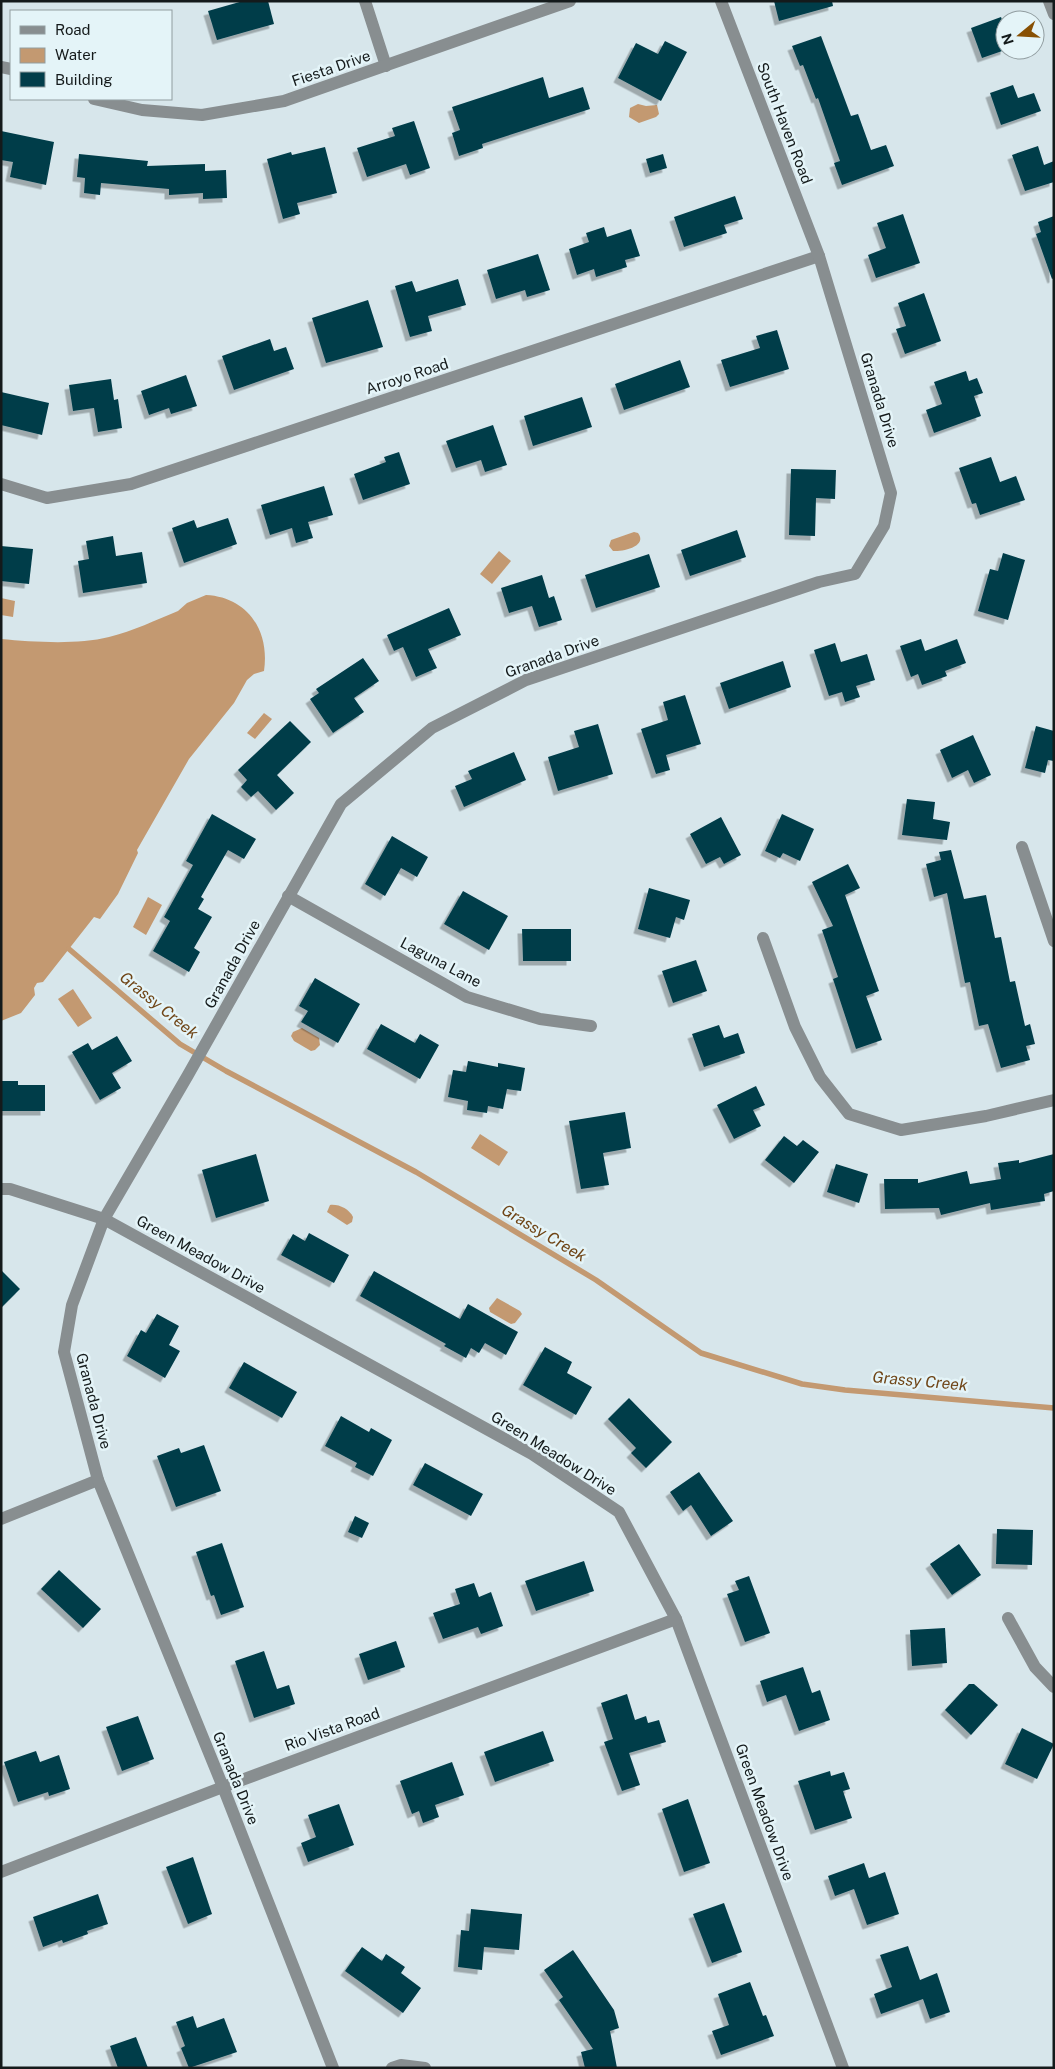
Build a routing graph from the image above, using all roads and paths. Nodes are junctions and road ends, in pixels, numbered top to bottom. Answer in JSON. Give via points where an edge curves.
{"nodes":[{"id":1,"x":365,"y":1,"type":"edge"},
{"id":2,"x":570,"y":1,"type":"edge"},
{"id":3,"x":721,"y":1,"type":"edge"},
{"id":4,"x":1049,"y":1,"type":"edge"},
{"id":5,"x":1054,"y":14,"type":"edge"},
{"id":6,"x":386,"y":66,"type":"junction"},
{"id":7,"x":98,"y":100,"type":"edge"},
{"id":8,"x":819,"y":256,"type":"junction"},
{"id":9,"x":1,"y":484,"type":"edge"},
{"id":10,"x":1022,"y":847,"type":"dead end"},
{"id":11,"x":288,"y":896,"type":"junction"},
{"id":12,"x":763,"y":938,"type":"dead end"},
{"id":13,"x":1054,"y":941,"type":"edge"},
{"id":14,"x":591,"y":1026,"type":"dead end"},
{"id":15,"x":1054,"y":1100,"type":"edge"},
{"id":16,"x":1,"y":1190,"type":"edge"},
{"id":17,"x":104,"y":1219,"type":"junction"},
{"id":18,"x":98,"y":1480,"type":"junction"},
{"id":19,"x":1,"y":1519,"type":"edge"},
{"id":20,"x":1008,"y":1618,"type":"dead end"},
{"id":21,"x":676,"y":1619,"type":"junction"},
{"id":22,"x":1054,"y":1687,"type":"edge"},
{"id":23,"x":223,"y":1787,"type":"junction"},
{"id":24,"x":1,"y":1872,"type":"edge"},
{"id":25,"x":332,"y":2068,"type":"edge"},
{"id":26,"x":392,"y":2068,"type":"edge"},
{"id":27,"x":425,"y":2068,"type":"edge"},
{"id":28,"x":843,"y":2068,"type":"edge"}],
"edges":[{"from":1,"to":6,"type":"street"},
{"from":2,"to":6,"type":"street","name":"Fiesta Drive"},
{"from":3,"to":8,"type":"street","name":"South Haven Road"},
{"from":4,"to":5,"type":"street"},
{"from":6,"to":7,"type":"street","name":"Fiesta Drive","via":[[284,101],[202,115],[142,110]]},
{"from":8,"to":9,"type":"street","name":"Arroyo Road","via":[[131,484],[47,498]]},
{"from":8,"to":11,"type":"street","name":"Granada Drive","via":[[891,494],[884,526],[855,574],[819,582],[526,680],[432,728],[341,804]]},
{"from":10,"to":13,"type":"street"},
{"from":11,"to":14,"type":"street","name":"Laguna Lane","via":[[467,997],[540,1019]]},
{"from":11,"to":17,"type":"street","name":"Granada Drive"},
{"from":12,"to":15,"type":"street","via":[[795,1027],[820,1077],[849,1114],[901,1130],[986,1116]]},
{"from":16,"to":17,"type":"street","name":"Green Meadow Drive","via":[[10,1189]]},
{"from":17,"to":18,"type":"street","name":"Granada Drive","via":[[72,1304],[64,1352]]},
{"from":17,"to":21,"type":"street","name":"Green Meadow Drive","via":[[532,1454],[619,1512]]},
{"from":18,"to":19,"type":"street"},
{"from":18,"to":23,"type":"street","name":"Granada Drive"},
{"from":20,"to":22,"type":"street","via":[[1035,1668]]},
{"from":21,"to":23,"type":"street","name":"Rio Vista Road"},
{"from":21,"to":28,"type":"street","name":"Green Meadow Drive"},
{"from":23,"to":24,"type":"street","name":"Rio Vista Road"},
{"from":23,"to":25,"type":"street","name":"Granada Drive"},
{"from":26,"to":27,"type":"street","via":[[401,2065]]}]}
